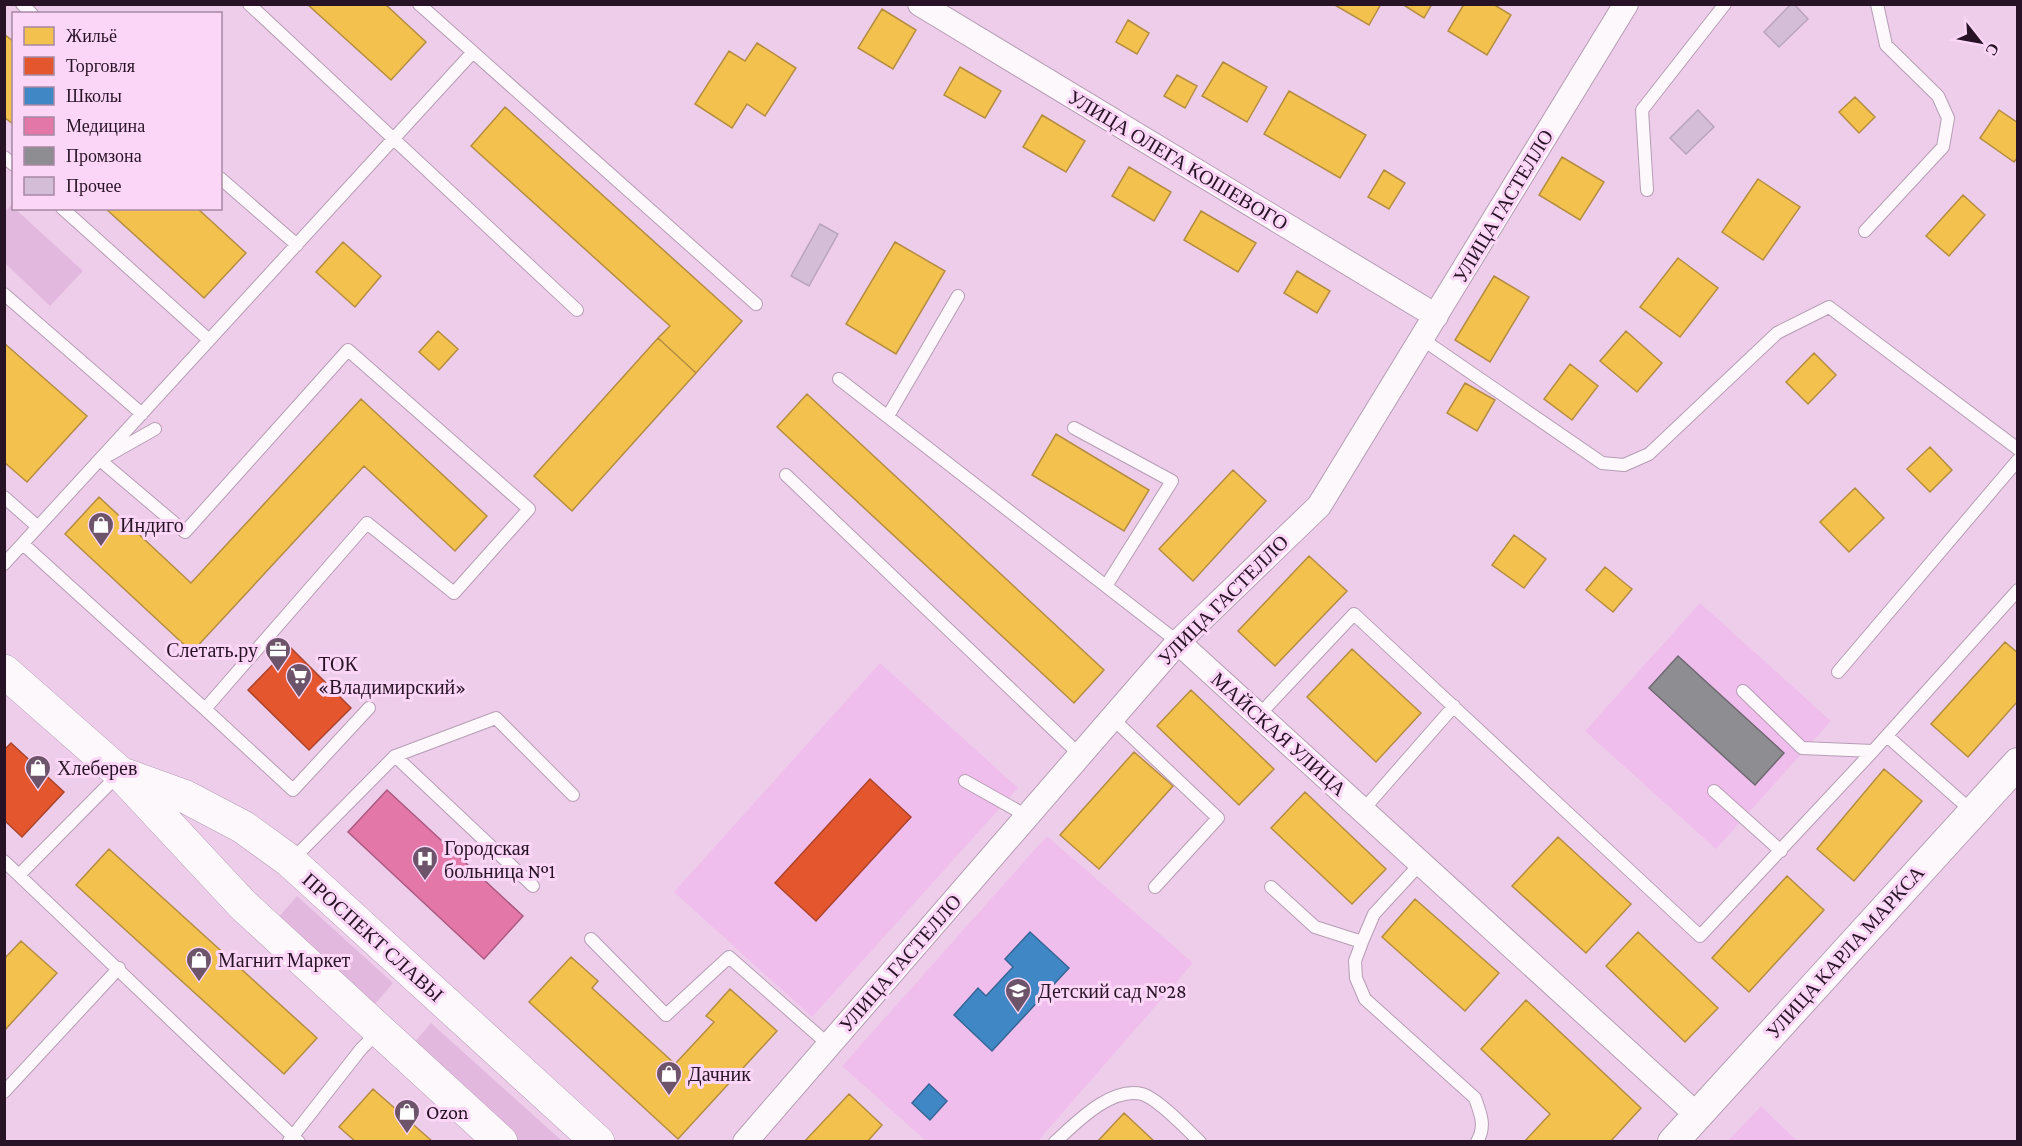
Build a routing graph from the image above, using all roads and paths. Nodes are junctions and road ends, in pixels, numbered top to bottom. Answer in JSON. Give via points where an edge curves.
{"nodes":[{"id":1,"x":249,"y":4,"type":"edge"},
{"id":2,"x":419,"y":4,"type":"edge"},
{"id":3,"x":920,"y":4,"type":"edge"},
{"id":4,"x":1626,"y":4,"type":"edge"},
{"id":5,"x":1725,"y":4,"type":"edge"},
{"id":6,"x":1877,"y":4,"type":"edge"},
{"id":7,"x":473,"y":52,"type":"junction"},
{"id":8,"x":394,"y":139,"type":"junction"},
{"id":9,"x":222,"y":180,"type":"edge"},
{"id":10,"x":1647,"y":190,"type":"dead end"},
{"id":11,"x":64,"y":210,"type":"edge"},
{"id":12,"x":1865,"y":231,"type":"dead end"},
{"id":13,"x":297,"y":245,"type":"junction"},
{"id":14,"x":4,"y":294,"type":"edge"},
{"id":15,"x":958,"y":296,"type":"dead end"},
{"id":16,"x":756,"y":304,"type":"dead end"},
{"id":17,"x":578,"y":310,"type":"dead end"},
{"id":18,"x":1437,"y":316,"type":"junction"},
{"id":19,"x":1422,"y":339,"type":"junction"},
{"id":20,"x":209,"y":340,"type":"junction"},
{"id":21,"x":839,"y":379,"type":"dead end"},
{"id":22,"x":142,"y":414,"type":"junction"},
{"id":23,"x":888,"y":417,"type":"junction"},
{"id":24,"x":1074,"y":428,"type":"dead end"},
{"id":25,"x":155,"y":429,"type":"dead end"},
{"id":26,"x":2018,"y":448,"type":"edge"},
{"id":27,"x":100,"y":460,"type":"junction"},
{"id":28,"x":2018,"y":460,"type":"edge"},
{"id":29,"x":786,"y":476,"type":"dead end"},
{"id":30,"x":4,"y":497,"type":"edge"},
{"id":31,"x":39,"y":527,"type":"junction"},
{"id":32,"x":23,"y":544,"type":"junction"},
{"id":33,"x":4,"y":564,"type":"edge"},
{"id":34,"x":1106,"y":586,"type":"junction"},
{"id":35,"x":2018,"y":590,"type":"edge"},
{"id":36,"x":1178,"y":642,"type":"junction"},
{"id":37,"x":1838,"y":672,"type":"dead end"},
{"id":38,"x":7,"y":677,"type":"edge"},
{"id":39,"x":1743,"y":691,"type":"dead end"},
{"id":40,"x":1454,"y":706,"type":"junction"},
{"id":41,"x":369,"y":708,"type":"dead end"},
{"id":42,"x":205,"y":709,"type":"junction"},
{"id":43,"x":1259,"y":715,"type":"junction"},
{"id":44,"x":1111,"y":717,"type":"junction"},
{"id":45,"x":1887,"y":736,"type":"junction"},
{"id":46,"x":1873,"y":751,"type":"junction"},
{"id":47,"x":1080,"y":755,"type":"junction"},
{"id":48,"x":395,"y":756,"type":"junction"},
{"id":49,"x":2018,"y":763,"type":"edge"},
{"id":50,"x":120,"y":774,"type":"junction"},
{"id":51,"x":965,"y":781,"type":"dead end"},
{"id":52,"x":1714,"y":791,"type":"dead end"},
{"id":53,"x":573,"y":795,"type":"dead end"},
{"id":54,"x":1363,"y":810,"type":"junction"},
{"id":55,"x":1973,"y":812,"type":"junction"},
{"id":56,"x":1027,"y":816,"type":"junction"},
{"id":57,"x":1781,"y":851,"type":"junction"},
{"id":58,"x":4,"y":861,"type":"edge"},
{"id":59,"x":290,"y":861,"type":"junction"},
{"id":60,"x":1421,"y":863,"type":"junction"},
{"id":61,"x":20,"y":874,"type":"junction"},
{"id":62,"x":533,"y":886,"type":"dead end"},
{"id":63,"x":1155,"y":887,"type":"dead end"},
{"id":64,"x":1271,"y":887,"type":"dead end"},
{"id":65,"x":591,"y":939,"type":"dead end"},
{"id":66,"x":1362,"y":942,"type":"junction"},
{"id":67,"x":119,"y":968,"type":"junction"},
{"id":68,"x":380,"y":1030,"type":"junction"},
{"id":69,"x":829,"y":1045,"type":"junction"},
{"id":70,"x":4,"y":1092,"type":"edge"},
{"id":71,"x":1697,"y":1116,"type":"junction"},
{"id":72,"x":294,"y":1140,"type":"edge"},
{"id":73,"x":501,"y":1142,"type":"edge"},
{"id":74,"x":598,"y":1142,"type":"edge"},
{"id":75,"x":745,"y":1142,"type":"edge"},
{"id":76,"x":1055,"y":1142,"type":"edge"},
{"id":77,"x":1200,"y":1142,"type":"edge"},
{"id":78,"x":1477,"y":1142,"type":"edge"},
{"id":79,"x":1673,"y":1142,"type":"edge"}],
"edges":[{"from":1,"to":8,"type":"lane"},
{"from":2,"to":7,"type":"lane"},
{"from":3,"to":18,"type":"street","name":"УЛИЦА ОЛЕГА КОШЕВОГО"},
{"from":4,"to":18,"type":"street","name":"УЛИЦА ГАСТЕЛЛО"},
{"from":5,"to":10,"type":"lane","via":[[1642,110]]},
{"from":6,"to":12,"type":"lane","via":[[1886,45],[1938,96],[1948,118],[1942,147]]},
{"from":7,"to":8,"type":"lane"},
{"from":7,"to":16,"type":"lane"},
{"from":8,"to":13,"type":"lane"},
{"from":8,"to":17,"type":"lane"},
{"from":9,"to":13,"type":"lane"},
{"from":11,"to":20,"type":"lane"},
{"from":13,"to":20,"type":"lane"},
{"from":14,"to":22,"type":"lane"},
{"from":15,"to":23,"type":"lane"},
{"from":18,"to":19,"type":"street","name":"УЛИЦА ГАСТЕЛЛО"},
{"from":19,"to":26,"type":"lane","via":[[1602,463],[1624,465],[1649,454],[1778,333],[1828,307]]},
{"from":19,"to":36,"type":"street","name":"УЛИЦА ГАСТЕЛЛО","via":[[1319,506]]},
{"from":20,"to":22,"type":"lane"},
{"from":21,"to":23,"type":"lane","name":"МАЙСКАЯ УЛИЦА"},
{"from":22,"to":27,"type":"lane"},
{"from":23,"to":34,"type":"lane","name":"МАЙСКАЯ УЛИЦА"},
{"from":24,"to":34,"type":"lane","via":[[1172,481]]},
{"from":25,"to":27,"type":"lane"},
{"from":27,"to":31,"type":"lane"},
{"from":27,"to":42,"type":"lane","via":[[185,532],[348,350],[529,509],[454,592],[367,523]]},
{"from":28,"to":37,"type":"lane"},
{"from":29,"to":47,"type":"lane"},
{"from":30,"to":31,"type":"lane"},
{"from":31,"to":32,"type":"lane"},
{"from":32,"to":33,"type":"lane"},
{"from":32,"to":42,"type":"lane"},
{"from":34,"to":36,"type":"lane","name":"МАЙСКАЯ УЛИЦА"},
{"from":35,"to":45,"type":"lane"},
{"from":36,"to":43,"type":"street","name":"МАЙСКАЯ УЛИЦА"},
{"from":36,"to":44,"type":"street","name":"УЛИЦА ГАСТЕЛЛО"},
{"from":38,"to":50,"type":"main road","name":"ПРОСПЕКТ СЛАВЫ"},
{"from":39,"to":46,"type":"lane","via":[[1802,748]]},
{"from":40,"to":43,"type":"lane","via":[[1354,614]]},
{"from":40,"to":54,"type":"lane"},
{"from":40,"to":57,"type":"lane","via":[[1700,936]]},
{"from":41,"to":42,"type":"lane","via":[[294,790]]},
{"from":43,"to":54,"type":"street","name":"МАЙСКАЯ УЛИЦА"},
{"from":44,"to":47,"type":"street","name":"УЛИЦА ГАСТЕЛЛО"},
{"from":44,"to":63,"type":"lane","via":[[1218,818]]},
{"from":45,"to":46,"type":"lane"},
{"from":45,"to":55,"type":"lane"},
{"from":46,"to":57,"type":"lane"},
{"from":47,"to":56,"type":"street","name":"УЛИЦА ГАСТЕЛЛО"},
{"from":48,"to":53,"type":"lane","via":[[496,718]]},
{"from":48,"to":59,"type":"lane"},
{"from":48,"to":62,"type":"lane"},
{"from":49,"to":55,"type":"street","name":"УЛИЦА КАРЛА МАРКСА"},
{"from":50,"to":59,"type":"main road","name":"ПРОСПЕКТ СЛАВЫ","via":[[186,797],[243,827]]},
{"from":50,"to":61,"type":"lane"},
{"from":50,"to":68,"type":"main road","name":"ПРОСПЕКТ СЛАВЫ","via":[[243,905]]},
{"from":51,"to":56,"type":"lane"},
{"from":52,"to":57,"type":"lane"},
{"from":54,"to":60,"type":"street","name":"МАЙСКАЯ УЛИЦА"},
{"from":55,"to":71,"type":"street","name":"УЛИЦА КАРЛА МАРКСА"},
{"from":56,"to":69,"type":"street","name":"УЛИЦА ГАСТЕЛЛО"},
{"from":58,"to":61,"type":"lane"},
{"from":59,"to":74,"type":"main road","name":"ПРОСПЕКТ СЛАВЫ"},
{"from":60,"to":66,"type":"lane","via":[[1374,914]]},
{"from":60,"to":71,"type":"street","name":"МАЙСКАЯ УЛИЦА"},
{"from":61,"to":67,"type":"lane"},
{"from":64,"to":66,"type":"lane","via":[[1315,927]]},
{"from":65,"to":69,"type":"lane","via":[[666,1015],[729,957]]},
{"from":66,"to":78,"type":"lane","via":[[1355,961],[1356,978],[1365,999],[1475,1098],[1483,1120]]},
{"from":67,"to":70,"type":"lane"},
{"from":67,"to":72,"type":"lane"},
{"from":68,"to":72,"type":"lane","via":[[361,1049]]},
{"from":68,"to":73,"type":"main road","name":"ПРОСПЕКТ СЛАВЫ"},
{"from":69,"to":75,"type":"street","name":"УЛИЦА ГАСТЕЛЛО"},
{"from":71,"to":79,"type":"street","name":"УЛИЦА КАРЛА МАРКСА"},
{"from":76,"to":77,"type":"lane","via":[[1117,1094],[1143,1094],[1171,1113]]}]}
